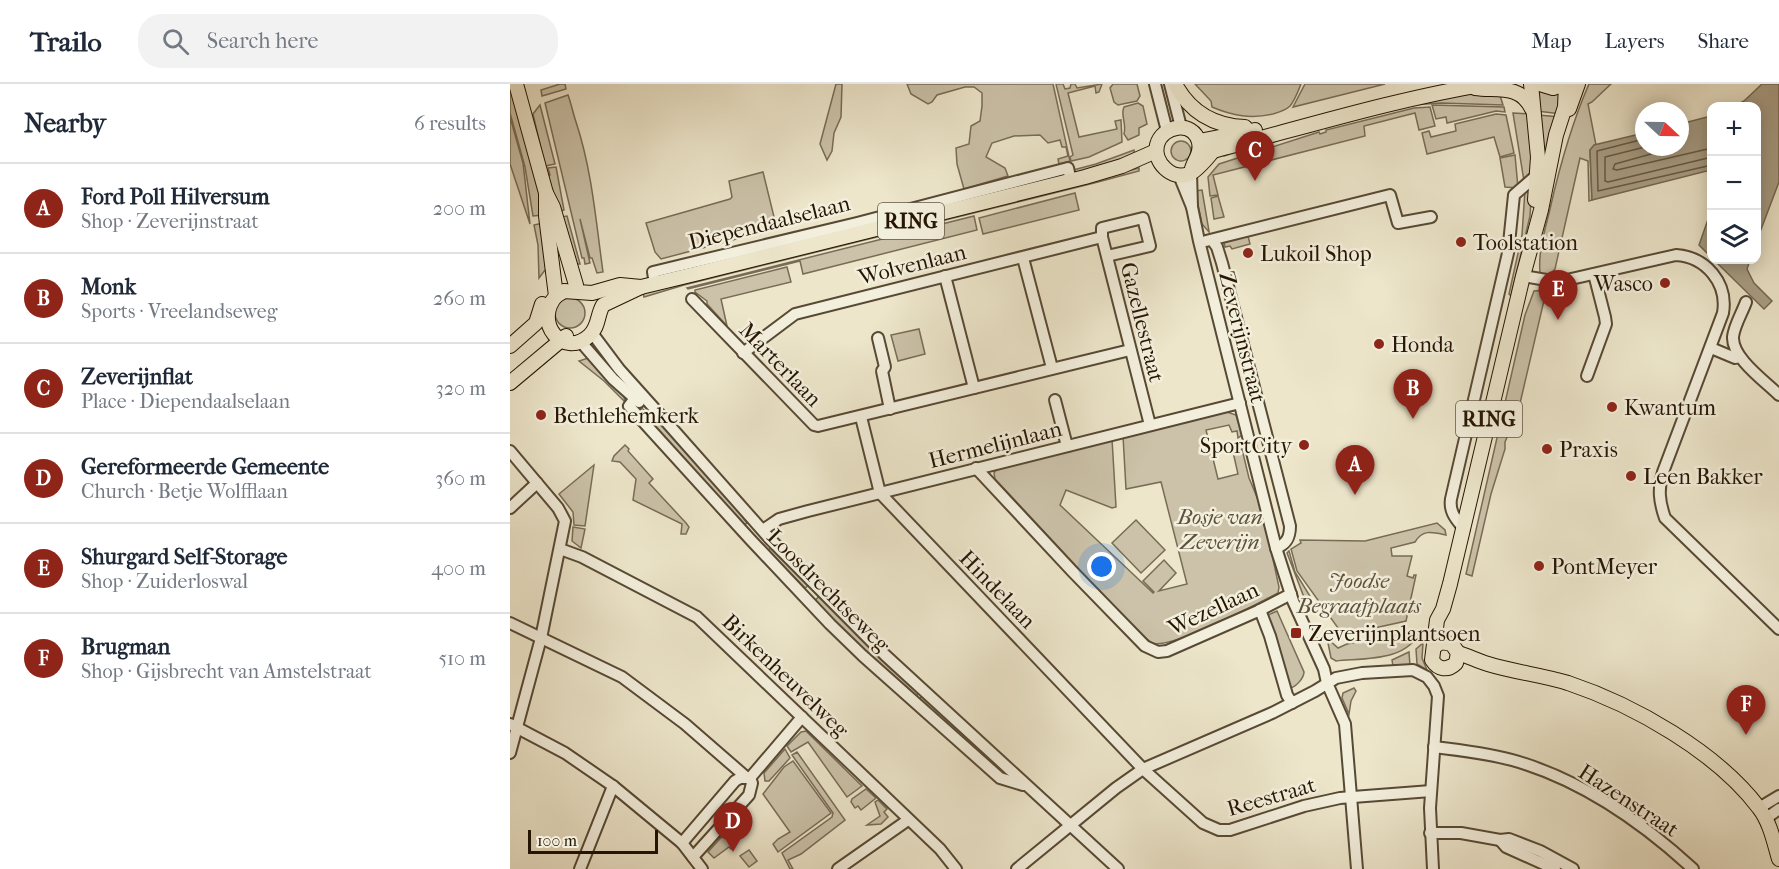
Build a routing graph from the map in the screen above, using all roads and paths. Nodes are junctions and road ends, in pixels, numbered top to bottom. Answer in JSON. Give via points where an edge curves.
{"nodes":[{"id":1,"x":516,"y":84,"type":"edge"},
{"id":2,"x":1155,"y":84,"type":"edge"},
{"id":3,"x":1170,"y":84,"type":"edge"},
{"id":4,"x":1175,"y":84,"type":"edge"},
{"id":5,"x":1442,"y":84,"type":"edge"},
{"id":6,"x":1486,"y":84,"type":"edge"},
{"id":7,"x":1531,"y":84,"type":"edge"},
{"id":8,"x":1540,"y":84,"type":"edge"},
{"id":9,"x":1566,"y":84,"type":"edge"},
{"id":10,"x":1578,"y":84,"type":"edge"},
{"id":11,"x":1470,"y":88,"type":"junction"},
{"id":12,"x":1533,"y":113,"type":"junction"},
{"id":13,"x":1181,"y":127,"type":"junction"},
{"id":14,"x":1260,"y":128,"type":"junction"},
{"id":15,"x":1167,"y":131,"type":"junction"},
{"id":16,"x":1554,"y":148,"type":"junction"},
{"id":17,"x":1161,"y":159,"type":"junction"},
{"id":18,"x":1197,"y":160,"type":"junction"},
{"id":19,"x":1537,"y":176,"type":"junction"},
{"id":20,"x":546,"y":194,"type":"junction"},
{"id":21,"x":1431,"y":218,"type":"dead end"},
{"id":22,"x":1534,"y":229,"type":"junction"},
{"id":23,"x":1102,"y":233,"type":"junction"},
{"id":24,"x":1212,"y":240,"type":"junction"},
{"id":25,"x":1199,"y":241,"type":"junction"},
{"id":26,"x":1107,"y":256,"type":"junction"},
{"id":27,"x":1023,"y":258,"type":"junction"},
{"id":28,"x":1594,"y":274,"type":"junction"},
{"id":29,"x":945,"y":276,"type":"junction"},
{"id":30,"x":1523,"y":276,"type":"junction"},
{"id":31,"x":641,"y":287,"type":"junction"},
{"id":32,"x":582,"y":289,"type":"junction"},
{"id":33,"x":555,"y":292,"type":"junction"},
{"id":34,"x":692,"y":299,"type":"dead end"},
{"id":35,"x":1746,"y":302,"type":"dead end"},
{"id":36,"x":587,"y":333,"type":"junction"},
{"id":37,"x":878,"y":338,"type":"dead end"},
{"id":38,"x":560,"y":339,"type":"junction"},
{"id":39,"x":510,"y":346,"type":"edge"},
{"id":40,"x":1711,"y":348,"type":"junction"},
{"id":41,"x":1130,"y":350,"type":"junction"},
{"id":42,"x":743,"y":352,"type":"junction"},
{"id":43,"x":1740,"y":357,"type":"junction"},
{"id":44,"x":1052,"y":368,"type":"junction"},
{"id":45,"x":1587,"y":376,"type":"dead end"},
{"id":46,"x":510,"y":383,"type":"edge"},
{"id":47,"x":974,"y":388,"type":"junction"},
{"id":48,"x":1779,"y":395,"type":"edge"},
{"id":49,"x":634,"y":399,"type":"junction"},
{"id":50,"x":1055,"y":400,"type":"dead end"},
{"id":51,"x":1240,"y":403,"type":"junction"},
{"id":52,"x":890,"y":410,"type":"junction"},
{"id":53,"x":861,"y":417,"type":"junction"},
{"id":54,"x":1150,"y":425,"type":"junction"},
{"id":55,"x":1067,"y":446,"type":"junction"},
{"id":56,"x":510,"y":451,"type":"edge"},
{"id":57,"x":976,"y":468,"type":"junction"},
{"id":58,"x":537,"y":483,"type":"junction"},
{"id":59,"x":880,"y":493,"type":"junction"},
{"id":60,"x":510,"y":508,"type":"edge"},
{"id":61,"x":1464,"y":529,"type":"junction"},
{"id":62,"x":763,"y":530,"type":"junction"},
{"id":63,"x":1276,"y":548,"type":"junction"},
{"id":64,"x":560,"y":549,"type":"junction"},
{"id":65,"x":1291,"y":594,"type":"junction"},
{"id":66,"x":1443,"y":609,"type":"junction"},
{"id":67,"x":1260,"y":610,"type":"junction"},
{"id":68,"x":510,"y":623,"type":"edge"},
{"id":69,"x":1779,"y":628,"type":"edge"},
{"id":70,"x":541,"y":638,"type":"junction"},
{"id":71,"x":1434,"y":647,"type":"junction"},
{"id":72,"x":1454,"y":653,"type":"junction"},
{"id":73,"x":1326,"y":683,"type":"junction"},
{"id":74,"x":1292,"y":703,"type":"junction"},
{"id":75,"x":802,"y":717,"type":"junction"},
{"id":76,"x":514,"y":726,"type":"edge"},
{"id":77,"x":1434,"y":747,"type":"junction"},
{"id":78,"x":510,"y":753,"type":"edge"},
{"id":79,"x":1143,"y":769,"type":"junction"},
{"id":80,"x":748,"y":778,"type":"junction"},
{"id":81,"x":1026,"y":785,"type":"junction"},
{"id":82,"x":613,"y":786,"type":"junction"},
{"id":83,"x":1431,"y":791,"type":"junction"},
{"id":84,"x":1779,"y":796,"type":"edge"},
{"id":85,"x":1351,"y":797,"type":"junction"},
{"id":86,"x":1779,"y":809,"type":"edge"},
{"id":87,"x":1762,"y":814,"type":"junction"},
{"id":88,"x":908,"y":820,"type":"junction"},
{"id":89,"x":1071,"y":827,"type":"junction"},
{"id":90,"x":1430,"y":833,"type":"junction"},
{"id":91,"x":1500,"y":840,"type":"junction"},
{"id":92,"x":682,"y":843,"type":"junction"},
{"id":93,"x":693,"y":857,"type":"junction"},
{"id":94,"x":1779,"y":859,"type":"edge"},
{"id":95,"x":581,"y":868,"type":"edge"},
{"id":96,"x":702,"y":869,"type":"edge"},
{"id":97,"x":838,"y":869,"type":"edge"},
{"id":98,"x":956,"y":869,"type":"edge"},
{"id":99,"x":1017,"y":869,"type":"edge"},
{"id":100,"x":1118,"y":869,"type":"edge"},
{"id":101,"x":1357,"y":869,"type":"edge"},
{"id":102,"x":1432,"y":869,"type":"edge"},
{"id":103,"x":1555,"y":869,"type":"edge"},
{"id":104,"x":1574,"y":869,"type":"edge"},
{"id":105,"x":1693,"y":869,"type":"edge"}],
"edges":[{"from":1,"to":20,"type":"main road"},
{"from":2,"to":15,"type":"street"},
{"from":3,"to":13,"type":"street"},
{"from":4,"to":14,"type":"main road","via":[[1204,117],[1231,127]]},
{"from":5,"to":14,"type":"main road"},
{"from":6,"to":11,"type":"main road"},
{"from":7,"to":12,"type":"main road","number":"RING"},
{"from":8,"to":9,"type":"main road","number":"RING","via":[[1552,88]]},
{"from":9,"to":16,"type":"main road","number":"RING","via":[[1565,107]]},
{"from":10,"to":16,"type":"main road"},
{"from":11,"to":12,"type":"main road","via":[[1516,92],[1528,101]]},
{"from":11,"to":18,"type":"main road","via":[[1440,91],[1265,136]]},
{"from":12,"to":19,"type":"main road","number":"RING"},
{"from":13,"to":15,"type":"main road"},
{"from":13,"to":18,"type":"main road","via":[[1194,133]]},
{"from":14,"to":18,"type":"main road"},
{"from":15,"to":17,"type":"main road","via":[[1160,139]]},
{"from":16,"to":22,"type":"main road","number":"RING"},
{"from":17,"to":18,"type":"main road","via":[[1170,172]]},
{"from":17,"to":31,"type":"main road","name":"Diependaalselaan","number":"RING"},
{"from":18,"to":25,"type":"street","name":"Zeverijnstraat","via":[[1192,207]]},
{"from":19,"to":22,"type":"main road","number":"RING"},
{"from":19,"to":61,"type":"street","via":[[1514,195],[1508,253],[1451,498],[1452,514]]},
{"from":20,"to":32,"type":"main road"},
{"from":20,"to":33,"type":"main road"},
{"from":21,"to":24,"type":"street","via":[[1398,223],[1390,195]]},
{"from":22,"to":30,"type":"main road","number":"RING"},
{"from":23,"to":26,"type":"street","name":"Gazellestraat"},
{"from":23,"to":26,"type":"street","name":"Wolvenlaan","via":[[1143,218],[1150,246]]},
{"from":23,"to":27,"type":"street","name":"Wolvenlaan"},
{"from":24,"to":25,"type":"street"},
{"from":24,"to":63,"type":"street","name":"Zeverijnstraat","via":[[1222,263],[1290,526],[1286,542]]},
{"from":25,"to":51,"type":"street","name":"Zeverijnstraat"},
{"from":26,"to":41,"type":"street","name":"Gazellestraat"},
{"from":27,"to":29,"type":"street","name":"Wolvenlaan"},
{"from":27,"to":44,"type":"street"},
{"from":28,"to":30,"type":"street","via":[[1558,282]]},
{"from":28,"to":40,"type":"street","via":[[1667,256],[1684,255],[1701,263],[1716,276],[1725,302]]},
{"from":28,"to":45,"type":"street","via":[[1606,324]]},
{"from":29,"to":42,"type":"street","name":"Wolvenlaan","via":[[795,314]]},
{"from":29,"to":47,"type":"street"},
{"from":30,"to":61,"type":"main road","number":"RING"},
{"from":31,"to":32,"type":"main road","name":"Diependaalselaan","number":"RING"},
{"from":31,"to":36,"type":"main road","name":"Diependaalselaan","number":"RING","via":[[606,303]]},
{"from":32,"to":33,"type":"main road","number":"RING","via":[[567,284]]},
{"from":32,"to":36,"type":"main road","via":[[593,304]]},
{"from":33,"to":38,"type":"main road","via":[[548,320],[550,329]]},
{"from":33,"to":39,"type":"main road","via":[[543,301],[536,323]]},
{"from":34,"to":42,"type":"street","name":"Marterlaan"},
{"from":35,"to":43,"type":"street","via":[[1734,334]]},
{"from":36,"to":38,"type":"main road","via":[[571,342]]},
{"from":36,"to":49,"type":"street","name":"Loosdrechtseweg","via":[[613,379]]},
{"from":37,"to":52,"type":"street"},
{"from":38,"to":46,"type":"main road"},
{"from":40,"to":43,"type":"street"},
{"from":40,"to":69,"type":"street","via":[[1663,471],[1659,501],[1665,518]]},
{"from":41,"to":44,"type":"street","name":"Marterlaan"},
{"from":41,"to":54,"type":"street","name":"Gazellestraat"},
{"from":42,"to":53,"type":"street","name":"Marterlaan","via":[[814,425]]},
{"from":43,"to":48,"type":"street"},
{"from":44,"to":47,"type":"street","name":"Marterlaan"},
{"from":47,"to":52,"type":"street","name":"Marterlaan"},
{"from":49,"to":62,"type":"street","name":"Loosdrechtseweg","via":[[654,408]]},
{"from":49,"to":81,"type":"street","name":"Loosdrechtseweg","via":[[749,538],[851,645],[1000,778]]},
{"from":50,"to":55,"type":"street"},
{"from":51,"to":54,"type":"street","name":"Hermelijnlaan"},
{"from":51,"to":63,"type":"street","name":"Zeverijnstraat"},
{"from":52,"to":53,"type":"street","name":"Marterlaan"},
{"from":53,"to":59,"type":"street","name":"Hindelaan"},
{"from":54,"to":55,"type":"street","name":"Hermelijnlaan"},
{"from":55,"to":57,"type":"street","name":"Hermelijnlaan"},
{"from":56,"to":58,"type":"street"},
{"from":57,"to":59,"type":"street","name":"Hermelijnlaan"},
{"from":57,"to":67,"type":"street","name":"Wezellaan","via":[[1152,650],[1167,651]]},
{"from":58,"to":60,"type":"street"},
{"from":58,"to":64,"type":"street","via":[[563,514]]},
{"from":59,"to":62,"type":"street","name":"Hermelijnlaan","via":[[779,519]]},
{"from":59,"to":79,"type":"street","name":"Hindelaan"},
{"from":61,"to":66,"type":"main road","number":"RING"},
{"from":62,"to":81,"type":"street","name":"Loosdrechtseweg","via":[[885,655]]},
{"from":63,"to":65,"type":"street","name":"Zeverijnstraat"},
{"from":64,"to":70,"type":"street"},
{"from":64,"to":75,"type":"street","name":"Birkenheuvelweg","via":[[697,617]]},
{"from":65,"to":67,"type":"street","name":"Wezellaan"},
{"from":65,"to":73,"type":"street","name":"Zeverijnstraat","via":[[1324,669]]},
{"from":66,"to":71,"type":"main road","number":"RING","via":[[1437,620]]},
{"from":66,"to":72,"type":"main road","number":"RING","via":[[1445,633]]},
{"from":67,"to":74,"type":"street"},
{"from":68,"to":70,"type":"street"},
{"from":70,"to":76,"type":"street"},
{"from":70,"to":80,"type":"street","via":[[622,677]]},
{"from":71,"to":72,"type":"main road","via":[[1441,642]]},
{"from":71,"to":72,"type":"main road","via":[[1432,660],[1438,667],[1447,669]]},
{"from":72,"to":87,"type":"main road","via":[[1570,684],[1658,725],[1692,745],[1727,774]]},
{"from":73,"to":74,"type":"street"},
{"from":73,"to":77,"type":"street","via":[[1349,674],[1401,670],[1422,674],[1438,696]]},
{"from":73,"to":85,"type":"street","name":"Zeverijnstraat","via":[[1345,724]]},
{"from":74,"to":79,"type":"street"},
{"from":75,"to":80,"type":"street"},
{"from":75,"to":88,"type":"street","name":"Birkenheuvelweg"},
{"from":76,"to":78,"type":"street"},
{"from":76,"to":82,"type":"street","via":[[565,753]]},
{"from":77,"to":83,"type":"street"},
{"from":77,"to":105,"type":"street","name":"Hazenstraat","via":[[1507,758],[1563,780],[1631,819]]},
{"from":79,"to":85,"type":"street","name":"Reestraat","via":[[1203,823],[1219,830]]},
{"from":79,"to":89,"type":"street"},
{"from":80,"to":92,"type":"street","via":[[735,781]]},
{"from":80,"to":93,"type":"street","via":[[752,783],[749,795]]},
{"from":81,"to":89,"type":"street","name":"Loosdrechtseweg"},
{"from":82,"to":92,"type":"street"},
{"from":82,"to":95,"type":"street"},
{"from":83,"to":85,"type":"street","name":"Reestraat"},
{"from":83,"to":90,"type":"street"},
{"from":84,"to":87,"type":"street"},
{"from":85,"to":101,"type":"street","name":"Zeverijnstraat"},
{"from":86,"to":87,"type":"street"},
{"from":87,"to":94,"type":"main road"},
{"from":88,"to":97,"type":"street"},
{"from":88,"to":98,"type":"street","name":"Birkenheuvelweg"},
{"from":89,"to":99,"type":"street"},
{"from":89,"to":100,"type":"street","name":"Loosdrechtseweg"},
{"from":90,"to":91,"type":"street","via":[[1474,834]]},
{"from":90,"to":102,"type":"street"},
{"from":91,"to":103,"type":"street","via":[[1506,847]]},
{"from":91,"to":104,"type":"street","via":[[1529,846]]},
{"from":92,"to":93,"type":"street"},
{"from":93,"to":96,"type":"street"}]}
